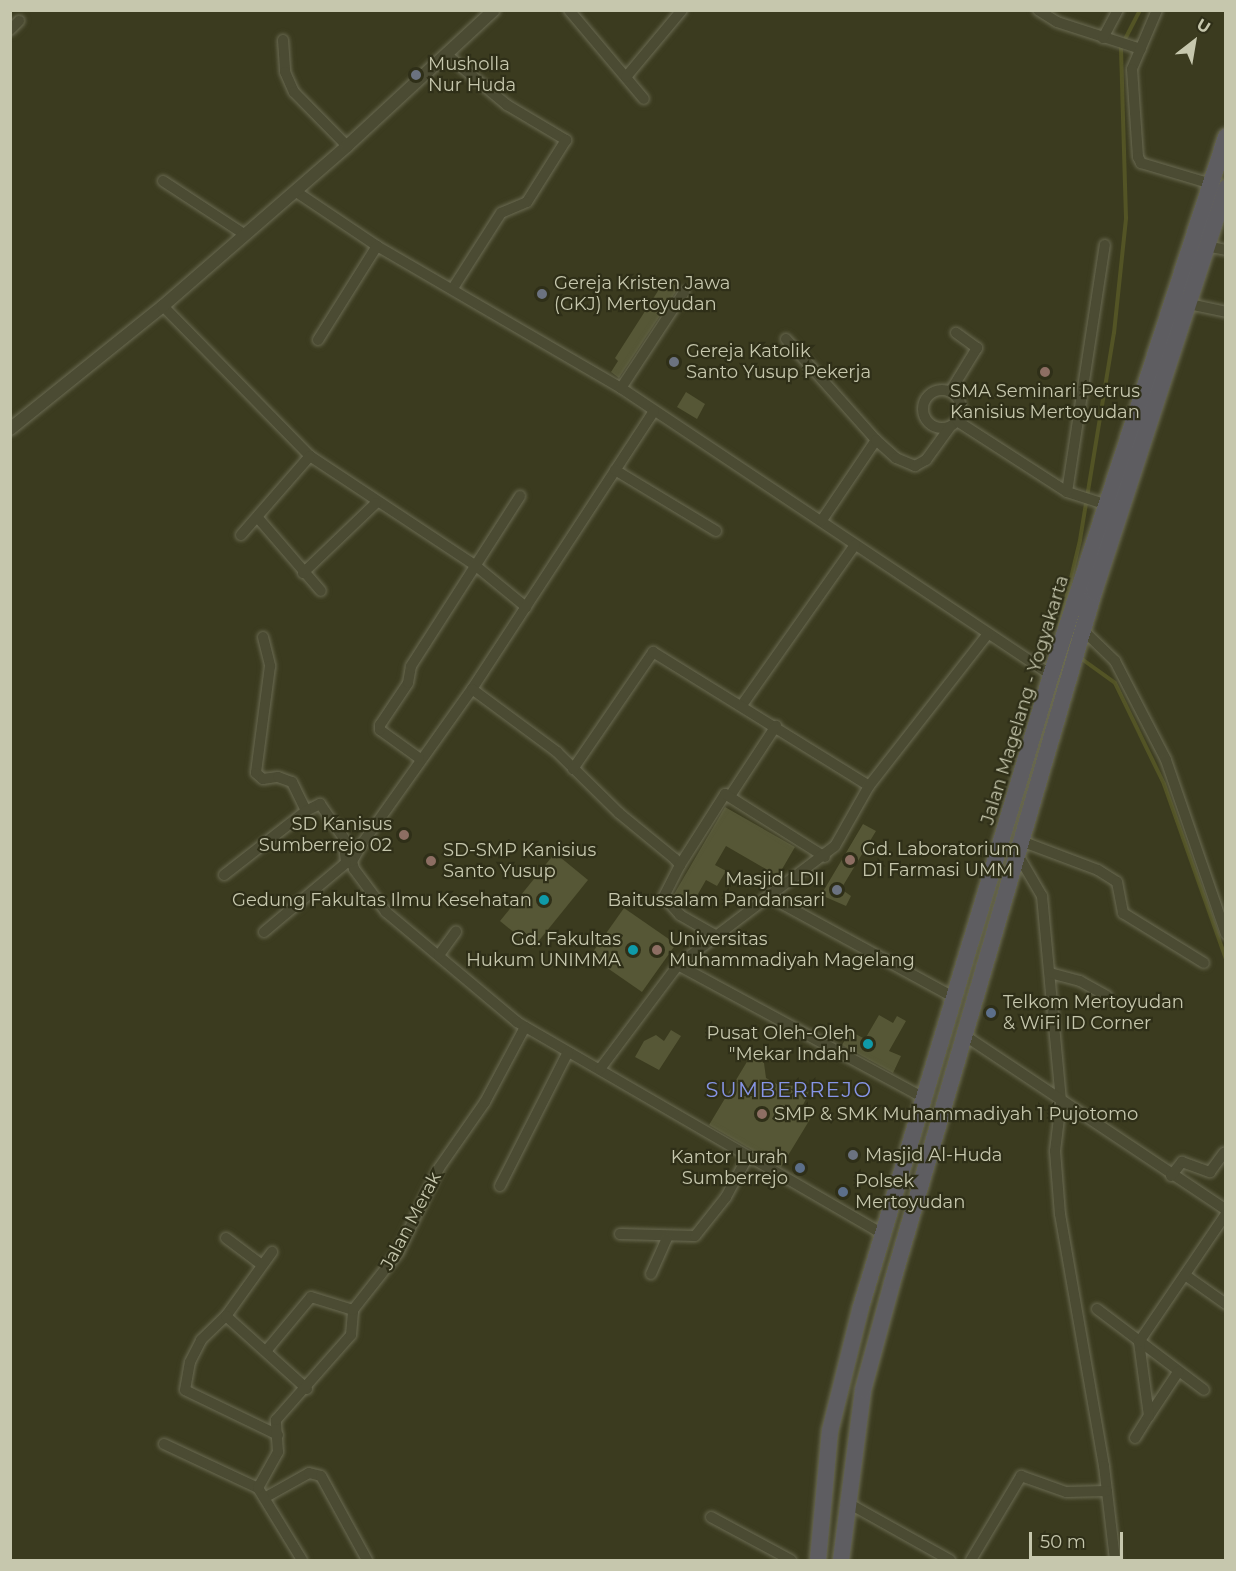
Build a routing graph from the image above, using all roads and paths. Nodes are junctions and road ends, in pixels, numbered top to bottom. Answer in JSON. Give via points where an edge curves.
{"nodes":[{"id":1,"x":494,"y":10,"type":"edge"},
{"id":2,"x":569,"y":10,"type":"edge"},
{"id":3,"x":682,"y":10,"type":"edge"},
{"id":4,"x":1038,"y":10,"type":"edge"},
{"id":5,"x":1118,"y":10,"type":"edge"},
{"id":6,"x":1157,"y":10,"type":"edge"},
{"id":7,"x":19,"y":21,"type":"dead end"},
{"id":8,"x":10,"y":30,"type":"edge"},
{"id":9,"x":1105,"y":39,"type":"junction"},
{"id":10,"x":283,"y":40,"type":"dead end"},
{"id":11,"x":1140,"y":49,"type":"junction"},
{"id":12,"x":447,"y":54,"type":"junction"},
{"id":13,"x":626,"y":77,"type":"junction"},
{"id":14,"x":644,"y":99,"type":"dead end"},
{"id":15,"x":1226,"y":137,"type":"edge"},
{"id":16,"x":348,"y":146,"type":"junction"},
{"id":17,"x":163,"y":181,"type":"dead end"},
{"id":18,"x":1208,"y":183,"type":"junction"},
{"id":19,"x":1226,"y":188,"type":"edge"},
{"id":20,"x":296,"y":191,"type":"junction"},
{"id":21,"x":244,"y":234,"type":"junction"},
{"id":22,"x":1105,"y":245,"type":"dead end"},
{"id":23,"x":377,"y":246,"type":"junction"},
{"id":24,"x":1206,"y":246,"type":"junction"},
{"id":25,"x":1226,"y":250,"type":"edge"},
{"id":26,"x":453,"y":288,"type":"junction"},
{"id":27,"x":684,"y":292,"type":"dead end"},
{"id":28,"x":1189,"y":304,"type":"junction"},
{"id":29,"x":163,"y":306,"type":"junction"},
{"id":30,"x":1226,"y":312,"type":"edge"},
{"id":31,"x":956,"y":333,"type":"dead end"},
{"id":32,"x":786,"y":339,"type":"dead end"},
{"id":33,"x":318,"y":340,"type":"dead end"},
{"id":34,"x":621,"y":388,"type":"junction"},
{"id":35,"x":950,"y":392,"type":"junction"},
{"id":36,"x":654,"y":411,"type":"junction"},
{"id":37,"x":954,"y":424,"type":"junction"},
{"id":38,"x":10,"y":429,"type":"edge"},
{"id":39,"x":876,"y":441,"type":"junction"},
{"id":40,"x":310,"y":456,"type":"junction"},
{"id":41,"x":1126,"y":465,"type":"junction"},
{"id":42,"x":615,"y":470,"type":"junction"},
{"id":43,"x":1067,"y":492,"type":"junction"},
{"id":44,"x":519,"y":496,"type":"dead end"},
{"id":45,"x":376,"y":503,"type":"junction"},
{"id":46,"x":1101,"y":503,"type":"junction"},
{"id":47,"x":258,"y":518,"type":"junction"},
{"id":48,"x":822,"y":520,"type":"junction"},
{"id":49,"x":716,"y":531,"type":"dead end"},
{"id":50,"x":240,"y":535,"type":"dead end"},
{"id":51,"x":855,"y":544,"type":"junction"},
{"id":52,"x":476,"y":566,"type":"junction"},
{"id":53,"x":303,"y":573,"type":"junction"},
{"id":54,"x":321,"y":591,"type":"dead end"},
{"id":55,"x":526,"y":607,"type":"junction"},
{"id":56,"x":1085,"y":632,"type":"junction"},
{"id":57,"x":987,"y":635,"type":"junction"},
{"id":58,"x":263,"y":637,"type":"dead end"},
{"id":59,"x":1053,"y":669,"type":"junction"},
{"id":60,"x":472,"y":689,"type":"junction"},
{"id":61,"x":742,"y":705,"type":"junction"},
{"id":62,"x":776,"y":726,"type":"junction"},
{"id":63,"x":420,"y":758,"type":"junction"},
{"id":64,"x":573,"y":769,"type":"junction"},
{"id":65,"x":869,"y":786,"type":"junction"},
{"id":66,"x":730,"y":796,"type":"junction"},
{"id":67,"x":306,"y":811,"type":"junction"},
{"id":68,"x":1020,"y":848,"type":"junction"},
{"id":69,"x":825,"y":857,"type":"junction"},
{"id":70,"x":349,"y":862,"type":"junction"},
{"id":71,"x":680,"y":865,"type":"junction"},
{"id":72,"x":224,"y":875,"type":"dead end"},
{"id":73,"x":768,"y":896,"type":"junction"},
{"id":74,"x":264,"y":932,"type":"dead end"},
{"id":75,"x":456,"y":932,"type":"dead end"},
{"id":76,"x":1226,"y":934,"type":"edge"},
{"id":77,"x":716,"y":935,"type":"junction"},
{"id":78,"x":439,"y":955,"type":"junction"},
{"id":79,"x":1204,"y":963,"type":"dead end"},
{"id":80,"x":678,"y":965,"type":"junction"},
{"id":81,"x":1050,"y":973,"type":"junction"},
{"id":82,"x":1107,"y":996,"type":"dead end"},
{"id":83,"x":953,"y":998,"type":"junction"},
{"id":84,"x":525,"y":1027,"type":"junction"},
{"id":85,"x":964,"y":1035,"type":"junction"},
{"id":86,"x":568,"y":1052,"type":"junction"},
{"id":87,"x":600,"y":1069,"type":"junction"},
{"id":88,"x":924,"y":1098,"type":"junction"},
{"id":89,"x":1061,"y":1102,"type":"junction"},
{"id":90,"x":1224,"y":1153,"type":"dead end"},
{"id":91,"x":747,"y":1158,"type":"junction"},
{"id":92,"x":901,"y":1171,"type":"junction"},
{"id":93,"x":1171,"y":1176,"type":"junction"},
{"id":94,"x":921,"y":1182,"type":"junction"},
{"id":95,"x":500,"y":1186,"type":"dead end"},
{"id":96,"x":1226,"y":1212,"type":"edge"},
{"id":97,"x":620,"y":1234,"type":"dead end"},
{"id":98,"x":884,"y":1235,"type":"junction"},
{"id":99,"x":226,"y":1238,"type":"dead end"},
{"id":100,"x":667,"y":1238,"type":"junction"},
{"id":101,"x":272,"y":1252,"type":"dead end"},
{"id":102,"x":262,"y":1265,"type":"junction"},
{"id":103,"x":651,"y":1274,"type":"dead end"},
{"id":104,"x":1185,"y":1275,"type":"junction"},
{"id":105,"x":1226,"y":1304,"type":"edge"},
{"id":106,"x":1097,"y":1309,"type":"dead end"},
{"id":107,"x":353,"y":1310,"type":"junction"},
{"id":108,"x":226,"y":1316,"type":"junction"},
{"id":109,"x":1139,"y":1342,"type":"junction"},
{"id":110,"x":266,"y":1351,"type":"junction"},
{"id":111,"x":1178,"y":1371,"type":"junction"},
{"id":112,"x":307,"y":1389,"type":"junction"},
{"id":113,"x":1204,"y":1390,"type":"dead end"},
{"id":114,"x":1149,"y":1416,"type":"junction"},
{"id":115,"x":278,"y":1435,"type":"junction"},
{"id":116,"x":1134,"y":1438,"type":"dead end"},
{"id":117,"x":164,"y":1444,"type":"dead end"},
{"id":118,"x":258,"y":1488,"type":"junction"},
{"id":119,"x":1107,"y":1491,"type":"junction"},
{"id":120,"x":266,"y":1497,"type":"junction"},
{"id":121,"x":848,"y":1503,"type":"junction"},
{"id":122,"x":711,"y":1517,"type":"dead end"},
{"id":123,"x":300,"y":1560,"type":"edge"},
{"id":124,"x":367,"y":1560,"type":"edge"},
{"id":125,"x":791,"y":1560,"type":"edge"},
{"id":126,"x":818,"y":1560,"type":"edge"},
{"id":127,"x":841,"y":1560,"type":"edge"},
{"id":128,"x":947,"y":1560,"type":"edge"},
{"id":129,"x":971,"y":1560,"type":"edge"},
{"id":130,"x":1115,"y":1560,"type":"edge"}],
"edges":[{"from":1,"to":12,"type":"street"},
{"from":2,"to":13,"type":"street"},
{"from":3,"to":13,"type":"street"},
{"from":4,"to":9,"type":"street"},
{"from":5,"to":9,"type":"street"},
{"from":6,"to":11,"type":"street"},
{"from":7,"to":8,"type":"street"},
{"from":9,"to":11,"type":"street"},
{"from":10,"to":16,"type":"street","via":[[285,72],[294,92]]},
{"from":11,"to":18,"type":"street","via":[[1132,69],[1138,157],[1142,163]]},
{"from":12,"to":16,"type":"street"},
{"from":12,"to":26,"type":"street","via":[[507,105],[566,140],[527,202],[501,213]]},
{"from":13,"to":14,"type":"street"},
{"from":15,"to":18,"type":"highway","name":"Jalan Magelang - Yogyakarta"},
{"from":16,"to":20,"type":"street"},
{"from":17,"to":21,"type":"street"},
{"from":18,"to":41,"type":"highway","name":"Jalan Magelang - Yogyakarta"},
{"from":19,"to":24,"type":"highway","name":"Jalan Magelang - Yogyakarta"},
{"from":20,"to":21,"type":"street"},
{"from":20,"to":23,"type":"street"},
{"from":21,"to":29,"type":"street"},
{"from":22,"to":43,"type":"street"},
{"from":23,"to":26,"type":"street"},
{"from":23,"to":33,"type":"street"},
{"from":24,"to":25,"type":"street"},
{"from":24,"to":28,"type":"highway","name":"Jalan Magelang - Yogyakarta"},
{"from":26,"to":34,"type":"street"},
{"from":27,"to":34,"type":"street"},
{"from":28,"to":30,"type":"street"},
{"from":28,"to":41,"type":"highway","name":"Jalan Magelang - Yogyakarta"},
{"from":29,"to":38,"type":"street"},
{"from":29,"to":40,"type":"street"},
{"from":31,"to":35,"type":"street","via":[[977,348]]},
{"from":32,"to":39,"type":"street"},
{"from":34,"to":36,"type":"street"},
{"from":35,"to":37,"type":"street","via":[[960,401]]},
{"from":35,"to":37,"type":"street","via":[[930,395],[923,409],[932,425]]},
{"from":36,"to":42,"type":"street"},
{"from":36,"to":48,"type":"street"},
{"from":37,"to":39,"type":"street","via":[[927,460],[915,466],[896,458]]},
{"from":37,"to":43,"type":"street"},
{"from":39,"to":48,"type":"street"},
{"from":40,"to":45,"type":"street"},
{"from":40,"to":47,"type":"street"},
{"from":41,"to":46,"type":"highway","name":"Jalan Magelang - Yogyakarta"},
{"from":41,"to":56,"type":"highway","name":"Jalan Magelang - Yogyakarta"},
{"from":42,"to":49,"type":"street"},
{"from":42,"to":55,"type":"street"},
{"from":43,"to":46,"type":"street"},
{"from":44,"to":52,"type":"street"},
{"from":45,"to":52,"type":"street"},
{"from":45,"to":53,"type":"street"},
{"from":46,"to":59,"type":"highway","name":"Jalan Magelang - Yogyakarta"},
{"from":47,"to":50,"type":"street"},
{"from":47,"to":53,"type":"street"},
{"from":48,"to":51,"type":"street"},
{"from":51,"to":57,"type":"street"},
{"from":51,"to":61,"type":"street"},
{"from":52,"to":55,"type":"street"},
{"from":52,"to":63,"type":"street","via":[[411,666],[408,683],[380,728]]},
{"from":53,"to":54,"type":"street"},
{"from":55,"to":60,"type":"street"},
{"from":56,"to":68,"type":"highway","name":"Jalan Magelang - Yogyakarta"},
{"from":56,"to":76,"type":"street","via":[[1115,661],[1166,760]]},
{"from":57,"to":59,"type":"street"},
{"from":57,"to":65,"type":"street"},
{"from":58,"to":67,"type":"street","via":[[270,666],[256,772],[263,779],[278,777],[292,782]]},
{"from":59,"to":83,"type":"highway","name":"Jalan Magelang - Yogyakarta"},
{"from":60,"to":63,"type":"street"},
{"from":60,"to":64,"type":"street","via":[[557,752]]},
{"from":61,"to":62,"type":"street"},
{"from":61,"to":64,"type":"street","via":[[658,653],[650,653]]},
{"from":62,"to":65,"type":"street"},
{"from":62,"to":66,"type":"street"},
{"from":63,"to":70,"type":"street"},
{"from":64,"to":71,"type":"street"},
{"from":65,"to":69,"type":"street"},
{"from":66,"to":69,"type":"street"},
{"from":66,"to":71,"type":"street","via":[[725,794]]},
{"from":67,"to":70,"type":"street","via":[[317,803],[332,819],[346,845]]},
{"from":67,"to":72,"type":"street"},
{"from":68,"to":79,"type":"street","via":[[1098,870],[1117,882],[1123,913]]},
{"from":68,"to":81,"type":"street","via":[[1042,896]]},
{"from":68,"to":85,"type":"highway","name":"Jalan Magelang - Yogyakarta"},
{"from":69,"to":73,"type":"street"},
{"from":70,"to":74,"type":"street"},
{"from":70,"to":78,"type":"street","via":[[386,912]]},
{"from":71,"to":77,"type":"street","via":[[664,897],[680,915]]},
{"from":73,"to":77,"type":"street"},
{"from":73,"to":83,"type":"street"},
{"from":75,"to":78,"type":"street"},
{"from":77,"to":80,"type":"street"},
{"from":78,"to":84,"type":"street"},
{"from":80,"to":87,"type":"street"},
{"from":80,"to":88,"type":"street"},
{"from":81,"to":82,"type":"street","via":[[1080,981]]},
{"from":81,"to":89,"type":"street"},
{"from":83,"to":88,"type":"highway","name":"Jalan Magelang - Yogyakarta"},
{"from":84,"to":86,"type":"street"},
{"from":84,"to":107,"type":"street","name":"Jalan Merak","via":[[485,1102],[439,1168],[398,1253]]},
{"from":85,"to":89,"type":"street"},
{"from":85,"to":94,"type":"highway","name":"Jalan Magelang - Yogyakarta"},
{"from":86,"to":87,"type":"street"},
{"from":86,"to":95,"type":"street"},
{"from":87,"to":91,"type":"street"},
{"from":88,"to":92,"type":"highway","name":"Jalan Magelang - Yogyakarta"},
{"from":89,"to":93,"type":"street"},
{"from":89,"to":119,"type":"street","via":[[1055,1151],[1060,1214]]},
{"from":90,"to":93,"type":"street","via":[[1210,1172],[1182,1162]]},
{"from":91,"to":98,"type":"street"},
{"from":91,"to":100,"type":"street","via":[[698,1233]]},
{"from":92,"to":94,"type":"highway"},
{"from":92,"to":98,"type":"highway","name":"Jalan Magelang - Yogyakarta"},
{"from":93,"to":96,"type":"street"},
{"from":94,"to":121,"type":"highway","name":"Jalan Magelang - Yogyakarta","via":[[863,1390]]},
{"from":96,"to":104,"type":"street"},
{"from":97,"to":100,"type":"street"},
{"from":98,"to":126,"type":"highway","name":"Jalan Magelang - Yogyakarta","via":[[830,1431]]},
{"from":99,"to":102,"type":"street"},
{"from":100,"to":103,"type":"street"},
{"from":101,"to":102,"type":"street"},
{"from":102,"to":108,"type":"street"},
{"from":104,"to":105,"type":"street"},
{"from":104,"to":109,"type":"street"},
{"from":106,"to":109,"type":"street"},
{"from":107,"to":110,"type":"street","via":[[311,1297]]},
{"from":107,"to":112,"type":"street","name":"Jalan Merak","via":[[351,1335]]},
{"from":108,"to":110,"type":"street"},
{"from":108,"to":115,"type":"street","via":[[201,1340],[190,1362],[185,1390]]},
{"from":109,"to":111,"type":"street"},
{"from":109,"to":114,"type":"street"},
{"from":110,"to":112,"type":"street"},
{"from":111,"to":113,"type":"street"},
{"from":111,"to":114,"type":"street"},
{"from":112,"to":115,"type":"street","name":"Jalan Merak","via":[[278,1418]]},
{"from":114,"to":116,"type":"street"},
{"from":115,"to":118,"type":"street","name":"Jalan Merak","via":[[278,1452]]},
{"from":117,"to":118,"type":"street"},
{"from":118,"to":120,"type":"street"},
{"from":119,"to":129,"type":"street","via":[[1066,1492],[1021,1476]]},
{"from":119,"to":130,"type":"street"},
{"from":120,"to":123,"type":"street"},
{"from":120,"to":124,"type":"street","via":[[309,1473],[321,1476]]},
{"from":121,"to":127,"type":"highway","name":"Jalan Magelang - Yogyakarta"},
{"from":121,"to":128,"type":"street"},
{"from":122,"to":125,"type":"street"}]}
